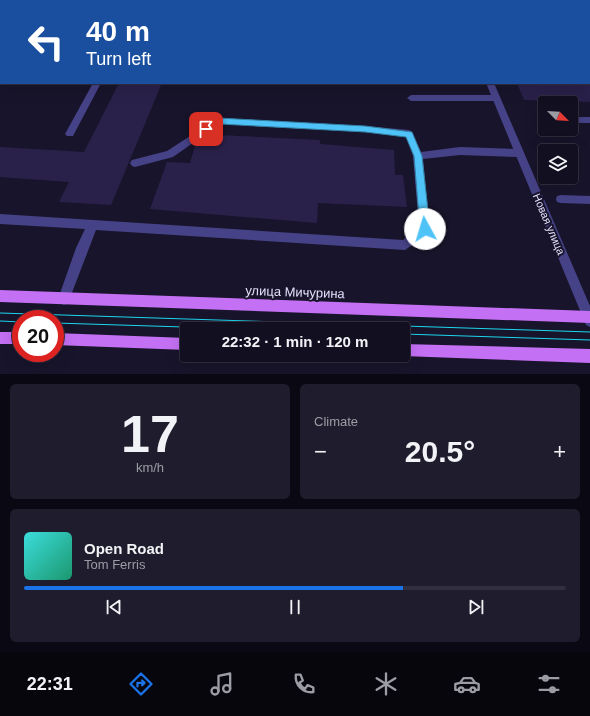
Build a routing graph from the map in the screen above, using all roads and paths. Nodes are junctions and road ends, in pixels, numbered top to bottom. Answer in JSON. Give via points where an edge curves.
{"nodes":[{"id":1,"x":96,"y":84,"type":"edge"},
{"id":2,"x":490,"y":84,"type":"edge"},
{"id":3,"x":411,"y":98,"type":"dead end"},
{"id":4,"x":496,"y":98,"type":"junction"},
{"id":5,"x":578,"y":120,"type":"edge"},
{"id":6,"x":590,"y":120,"type":"edge"},
{"id":7,"x":70,"y":134,"type":"dead end"},
{"id":8,"x":519,"y":153,"type":"junction"},
{"id":9,"x":418,"y":156,"type":"junction"},
{"id":10,"x":135,"y":162,"type":"dead end"},
{"id":11,"x":561,"y":199,"type":"dead end"},
{"id":12,"x":590,"y":200,"type":"edge"},
{"id":13,"x":0,"y":219,"type":"edge"},
{"id":14,"x":92,"y":226,"type":"junction"},
{"id":15,"x":0,"y":296,"type":"edge"},
{"id":16,"x":64,"y":299,"type":"junction"},
{"id":17,"x":589,"y":318,"type":"edge"},
{"id":18,"x":0,"y":338,"type":"edge"},
{"id":19,"x":12,"y":338,"type":"edge"},
{"id":20,"x":64,"y":339,"type":"edge"},
{"id":21,"x":180,"y":344,"type":"edge"},
{"id":22,"x":410,"y":350,"type":"edge"},
{"id":23,"x":590,"y":356,"type":"edge"}],
"edges":[{"from":1,"to":7,"type":"street"},
{"from":2,"to":4,"type":"street","name":"Новая улица"},
{"from":3,"to":4,"type":"street"},
{"from":4,"to":8,"type":"street","name":"Новая улица"},
{"from":5,"to":6,"type":"street"},
{"from":8,"to":9,"type":"street","via":[[460,150]]},
{"from":8,"to":17,"type":"street","name":"Новая улица"},
{"from":9,"to":10,"type":"street","via":[[409,134],[365,129],[218,121],[170,154]]},
{"from":9,"to":14,"type":"street","via":[[425,229],[405,246]]},
{"from":11,"to":12,"type":"street"},
{"from":13,"to":14,"type":"street"},
{"from":14,"to":16,"type":"street"},
{"from":15,"to":16,"type":"main road","name":"улица Мичурина"},
{"from":16,"to":17,"type":"main road","name":"улица Мичурина"},
{"from":18,"to":19,"type":"main road"},
{"from":20,"to":21,"type":"main road"},
{"from":22,"to":23,"type":"main road"}]}
